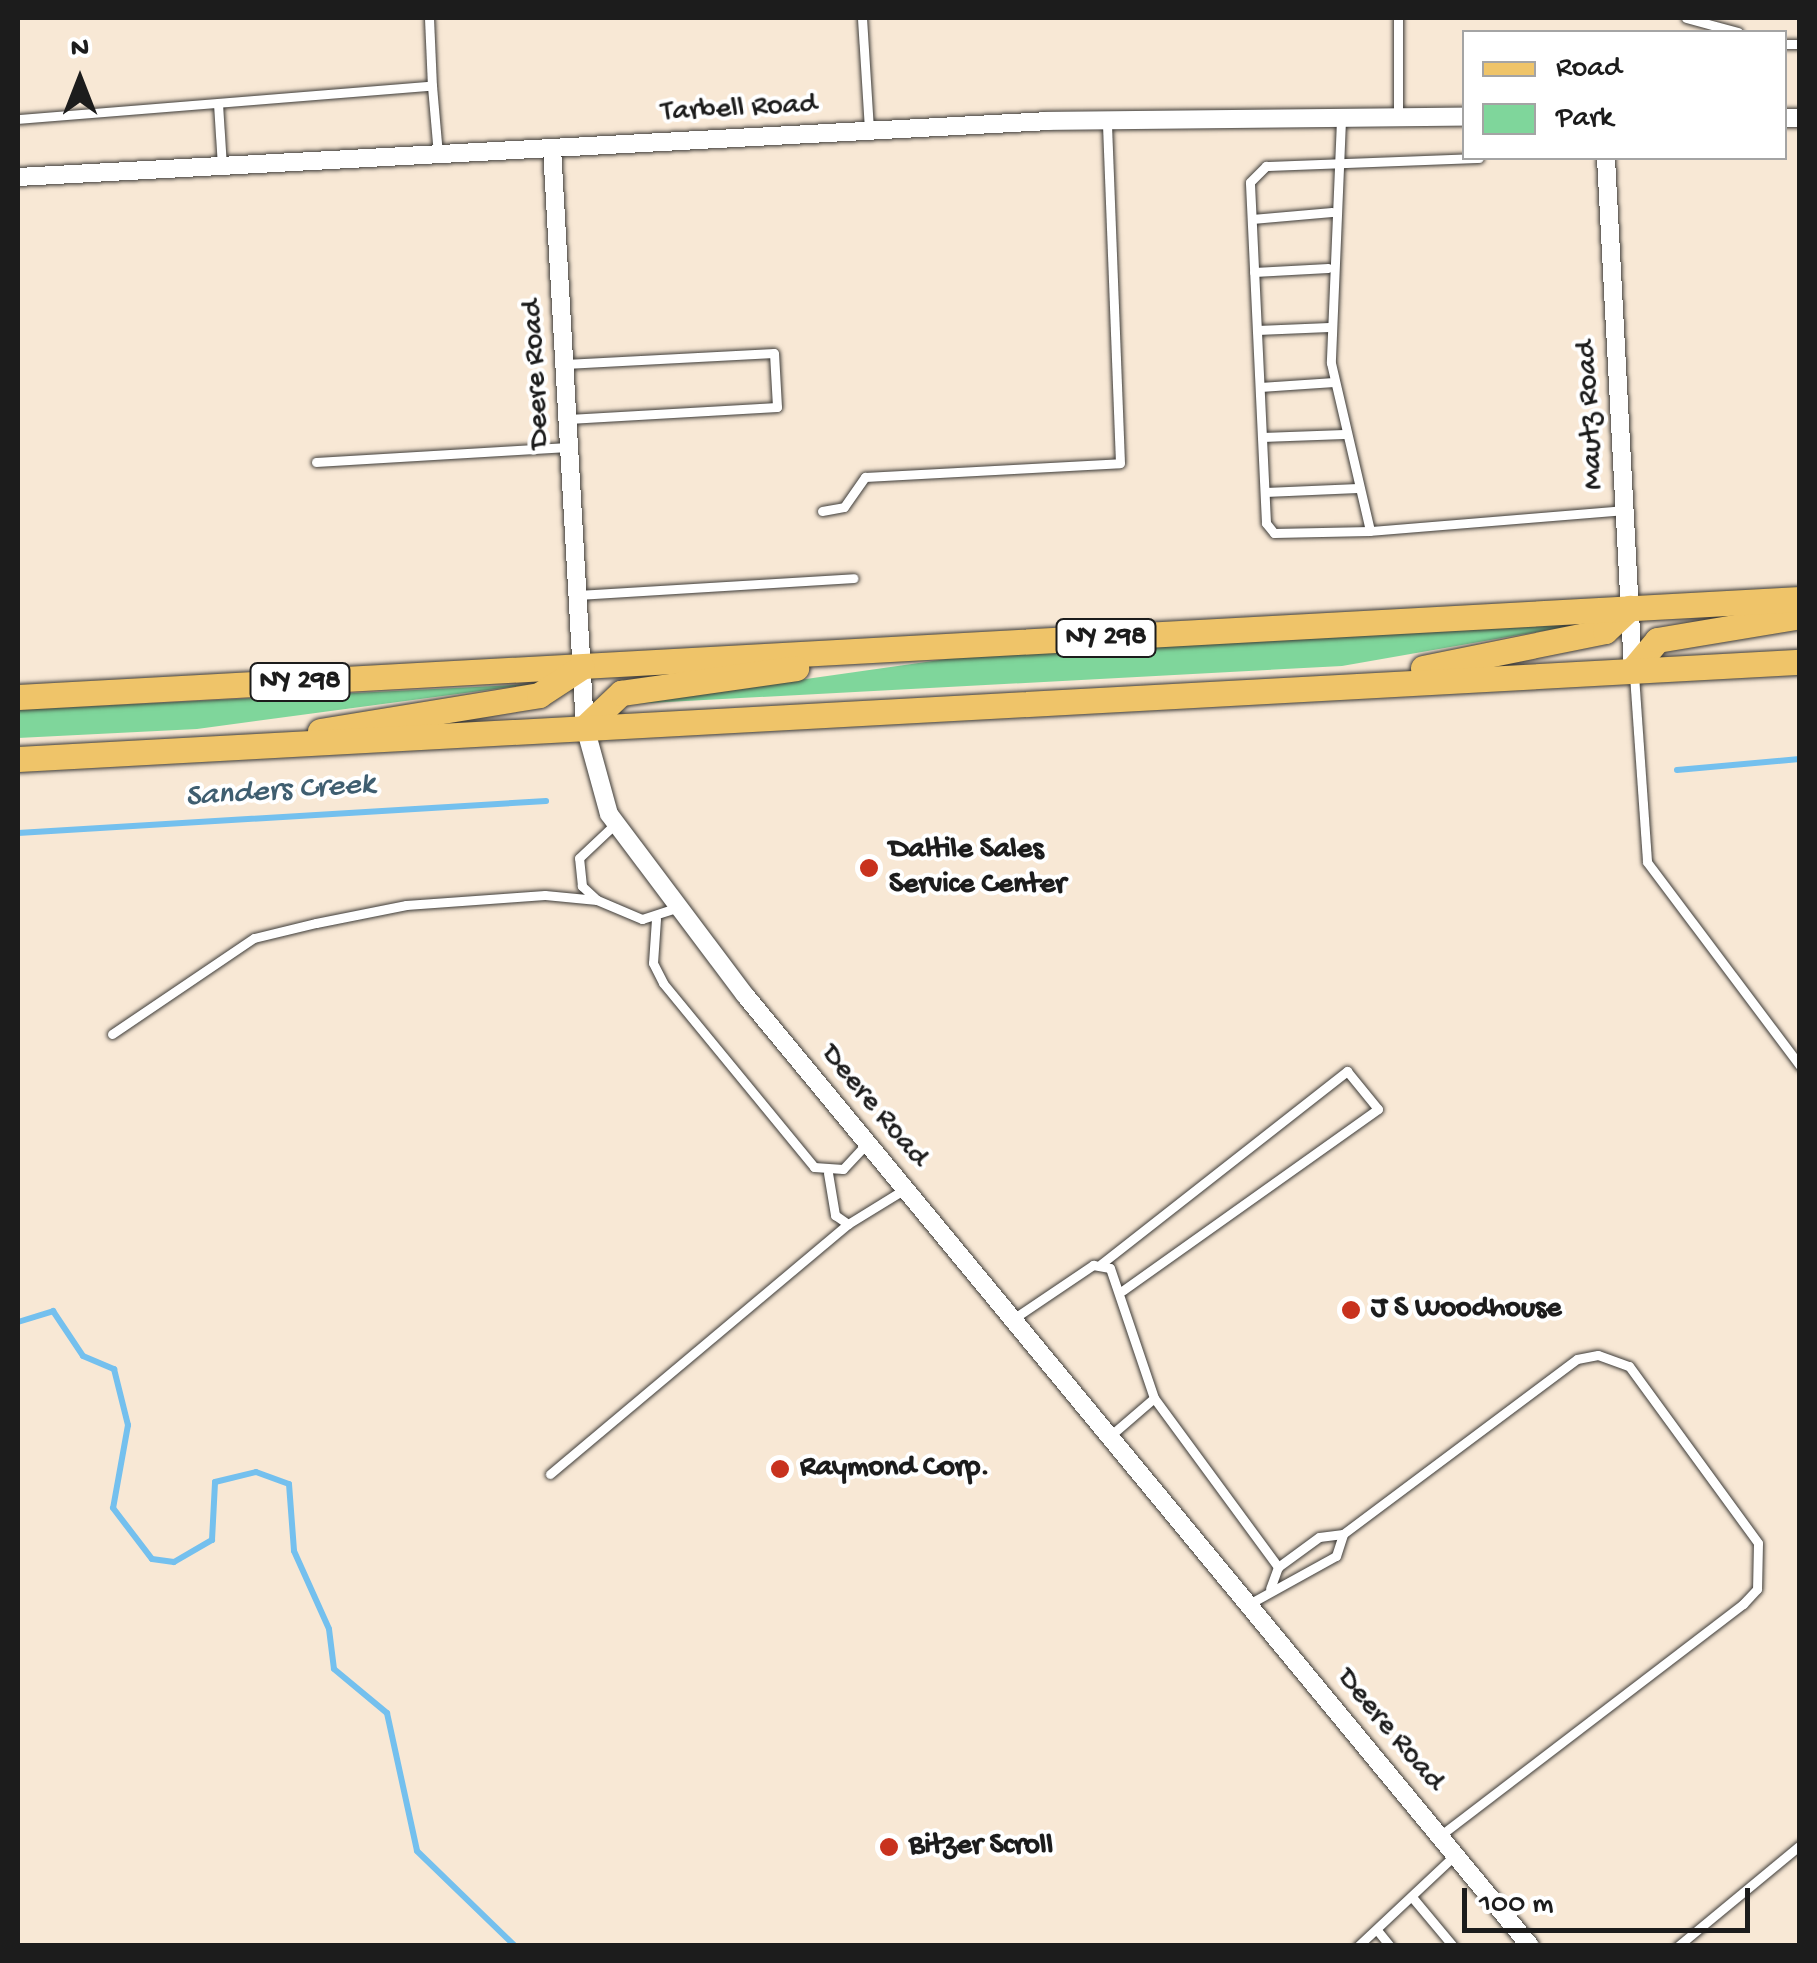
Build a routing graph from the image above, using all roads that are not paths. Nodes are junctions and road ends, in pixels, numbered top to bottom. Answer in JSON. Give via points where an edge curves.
{"nodes":[{"id":1,"x":429,"y":18,"type":"edge"},
{"id":2,"x":862,"y":18,"type":"edge"},
{"id":3,"x":1398,"y":18,"type":"edge"},
{"id":4,"x":1686,"y":18,"type":"edge"},
{"id":5,"x":1731,"y":30,"type":"edge"},
{"id":6,"x":432,"y":86,"type":"junction"},
{"id":7,"x":218,"y":104,"type":"junction"},
{"id":8,"x":1342,"y":117,"type":"junction"},
{"id":9,"x":1398,"y":117,"type":"junction"},
{"id":10,"x":1462,"y":117,"type":"edge"},
{"id":11,"x":18,"y":119,"type":"edge"},
{"id":12,"x":1107,"y":119,"type":"junction"},
{"id":13,"x":869,"y":131,"type":"junction"},
{"id":14,"x":552,"y":148,"type":"junction"},
{"id":15,"x":438,"y":154,"type":"junction"},
{"id":16,"x":1462,"y":159,"type":"edge"},
{"id":17,"x":1606,"y":160,"type":"edge"},
{"id":18,"x":1337,"y":163,"type":"junction"},
{"id":19,"x":222,"y":166,"type":"junction"},
{"id":20,"x":18,"y":177,"type":"edge"},
{"id":21,"x":1332,"y":212,"type":"junction"},
{"id":22,"x":1252,"y":219,"type":"junction"},
{"id":23,"x":1328,"y":268,"type":"junction"},
{"id":24,"x":1254,"y":272,"type":"junction"},
{"id":25,"x":1329,"y":327,"type":"junction"},
{"id":26,"x":1257,"y":330,"type":"junction"},
{"id":27,"x":565,"y":364,"type":"junction"},
{"id":28,"x":1334,"y":382,"type":"junction"},
{"id":29,"x":1260,"y":386,"type":"junction"},
{"id":30,"x":568,"y":418,"type":"junction"},
{"id":31,"x":1344,"y":434,"type":"junction"},
{"id":32,"x":1262,"y":437,"type":"junction"},
{"id":33,"x":569,"y":447,"type":"junction"},
{"id":34,"x":316,"y":462,"type":"dead end"},
{"id":35,"x":1358,"y":488,"type":"junction"},
{"id":36,"x":1265,"y":492,"type":"junction"},
{"id":37,"x":1624,"y":510,"type":"junction"},
{"id":38,"x":822,"y":511,"type":"dead end"},
{"id":39,"x":1370,"y":531,"type":"junction"},
{"id":40,"x":853,"y":578,"type":"dead end"},
{"id":41,"x":578,"y":595,"type":"junction"},
{"id":42,"x":1800,"y":599,"type":"edge"},
{"id":43,"x":1630,"y":608,"type":"junction"},
{"id":44,"x":1800,"y":616,"type":"edge"},
{"id":45,"x":900,"y":649,"type":"junction"},
{"id":46,"x":1800,"y":662,"type":"edge"},
{"id":47,"x":582,"y":667,"type":"junction"},
{"id":48,"x":1633,"y":669,"type":"junction"},
{"id":49,"x":1336,"y":686,"type":"junction"},
{"id":50,"x":18,"y":696,"type":"edge"},
{"id":51,"x":585,"y":728,"type":"junction"},
{"id":52,"x":253,"y":746,"type":"junction"},
{"id":53,"x":18,"y":758,"type":"edge"},
{"id":54,"x":615,"y":824,"type":"junction"},
{"id":55,"x":597,"y":900,"type":"junction"},
{"id":56,"x":676,"y":908,"type":"junction"},
{"id":57,"x":656,"y":919,"type":"junction"},
{"id":58,"x":112,"y":1034,"type":"dead end"},
{"id":59,"x":1800,"y":1066,"type":"edge"},
{"id":60,"x":868,"y":1143,"type":"junction"},
{"id":61,"x":828,"y":1173,"type":"junction"},
{"id":62,"x":905,"y":1189,"type":"junction"},
{"id":63,"x":848,"y":1224,"type":"junction"},
{"id":64,"x":1101,"y":1264,"type":"junction"},
{"id":65,"x":1123,"y":1290,"type":"junction"},
{"id":66,"x":1012,"y":1318,"type":"junction"},
{"id":67,"x":1154,"y":1398,"type":"junction"},
{"id":68,"x":1110,"y":1436,"type":"junction"},
{"id":69,"x":550,"y":1474,"type":"dead end"},
{"id":70,"x":1343,"y":1534,"type":"junction"},
{"id":71,"x":1278,"y":1568,"type":"junction"},
{"id":72,"x":1270,"y":1589,"type":"junction"},
{"id":73,"x":1249,"y":1604,"type":"junction"},
{"id":74,"x":1440,"y":1836,"type":"junction"},
{"id":75,"x":1800,"y":1844,"type":"edge"},
{"id":76,"x":1455,"y":1855,"type":"junction"},
{"id":77,"x":1412,"y":1898,"type":"junction"},
{"id":78,"x":1377,"y":1930,"type":"junction"},
{"id":79,"x":1358,"y":1946,"type":"edge"},
{"id":80,"x":1390,"y":1946,"type":"edge"},
{"id":81,"x":1453,"y":1946,"type":"edge"},
{"id":82,"x":1530,"y":1946,"type":"edge"},
{"id":83,"x":1678,"y":1946,"type":"edge"}],
"edges":[{"from":1,"to":6,"type":"lane"},
{"from":2,"to":13,"type":"lane"},
{"from":3,"to":9,"type":"lane"},
{"from":4,"to":5,"type":"lane"},
{"from":6,"to":7,"type":"lane"},
{"from":6,"to":15,"type":"lane"},
{"from":7,"to":11,"type":"lane"},
{"from":7,"to":19,"type":"lane"},
{"from":8,"to":9,"type":"street","name":"Tarbell Road"},
{"from":8,"to":12,"type":"street","name":"Tarbell Road"},
{"from":8,"to":18,"type":"lane"},
{"from":9,"to":10,"type":"street","name":"Tarbell Road"},
{"from":12,"to":13,"type":"street","name":"Tarbell Road"},
{"from":12,"to":38,"type":"lane","via":[[1120,463],[865,477],[844,507]]},
{"from":13,"to":14,"type":"street","name":"Tarbell Road"},
{"from":14,"to":15,"type":"street","name":"Tarbell Road"},
{"from":14,"to":27,"type":"street","name":"Deere Road"},
{"from":15,"to":19,"type":"street","name":"Tarbell Road"},
{"from":16,"to":18,"type":"lane"},
{"from":17,"to":37,"type":"street","name":"Mautz Road"},
{"from":18,"to":21,"type":"lane"},
{"from":18,"to":22,"type":"lane","via":[[1254,170]]},
{"from":19,"to":20,"type":"street","name":"Tarbell Road"},
{"from":21,"to":22,"type":"lane"},
{"from":21,"to":23,"type":"lane"},
{"from":22,"to":24,"type":"lane"},
{"from":23,"to":24,"type":"lane"},
{"from":23,"to":25,"type":"lane"},
{"from":24,"to":26,"type":"lane"},
{"from":25,"to":26,"type":"lane"},
{"from":25,"to":28,"type":"lane"},
{"from":26,"to":29,"type":"lane"},
{"from":27,"to":30,"type":"street","name":"Deere Road"},
{"from":27,"to":30,"type":"lane","via":[[774,353],[776,407]]},
{"from":28,"to":29,"type":"lane"},
{"from":28,"to":31,"type":"lane"},
{"from":29,"to":32,"type":"lane"},
{"from":30,"to":33,"type":"street","name":"Deere Road"},
{"from":31,"to":32,"type":"lane"},
{"from":31,"to":35,"type":"lane"},
{"from":32,"to":36,"type":"lane"},
{"from":33,"to":34,"type":"lane"},
{"from":33,"to":41,"type":"street","name":"Deere Road"},
{"from":35,"to":36,"type":"lane"},
{"from":35,"to":39,"type":"lane"},
{"from":36,"to":39,"type":"lane","via":[[1274,533]]},
{"from":37,"to":39,"type":"lane"},
{"from":37,"to":43,"type":"street","name":"Mautz Road"},
{"from":40,"to":41,"type":"lane"},
{"from":41,"to":47,"type":"street","name":"Deere Road"},
{"from":42,"to":43,"type":"main road","number":"NY 298"},
{"from":43,"to":45,"type":"main road","number":"NY 298"},
{"from":43,"to":48,"type":"street","name":"Mautz Road"},
{"from":43,"to":49,"type":"main road","via":[[1605,631]]},
{"from":44,"to":48,"type":"main road","via":[[1657,640]]},
{"from":45,"to":47,"type":"main road","number":"NY 298"},
{"from":45,"to":51,"type":"main road","via":[[621,693]]},
{"from":46,"to":48,"type":"main road","number":"NY 298"},
{"from":47,"to":50,"type":"main road","number":"NY 298"},
{"from":47,"to":51,"type":"street","name":"Deere Road"},
{"from":47,"to":52,"type":"main road","via":[[539,694]]},
{"from":48,"to":49,"type":"main road","number":"NY 298"},
{"from":48,"to":59,"type":"lane","via":[[1647,862]]},
{"from":49,"to":51,"type":"main road","number":"NY 298"},
{"from":51,"to":52,"type":"main road","number":"NY 298"},
{"from":51,"to":54,"type":"street","name":"Deere Road"},
{"from":52,"to":53,"type":"main road","number":"NY 298"},
{"from":54,"to":55,"type":"lane","via":[[579,858],[582,886]]},
{"from":54,"to":56,"type":"street","name":"Deere Road"},
{"from":55,"to":57,"type":"lane"},
{"from":55,"to":58,"type":"lane","via":[[406,905],[254,938]]},
{"from":56,"to":57,"type":"lane"},
{"from":56,"to":60,"type":"street","name":"Deere Road"},
{"from":57,"to":61,"type":"lane","via":[[653,963],[663,983]]},
{"from":60,"to":61,"type":"lane"},
{"from":60,"to":62,"type":"street","name":"Deere Road"},
{"from":61,"to":63,"type":"lane","via":[[835,1215]]},
{"from":62,"to":63,"type":"lane"},
{"from":62,"to":66,"type":"street","name":"Deere Road"},
{"from":63,"to":69,"type":"lane"},
{"from":64,"to":65,"type":"lane"},
{"from":64,"to":65,"type":"lane","via":[[1347,1070],[1378,1109]]},
{"from":64,"to":66,"type":"lane"},
{"from":65,"to":67,"type":"lane"},
{"from":66,"to":68,"type":"street","name":"Deere Road"},
{"from":67,"to":68,"type":"lane"},
{"from":67,"to":71,"type":"lane"},
{"from":68,"to":73,"type":"street","name":"Deere Road"},
{"from":70,"to":71,"type":"lane","via":[[1319,1538]]},
{"from":70,"to":72,"type":"lane","via":[[1336,1556],[1294,1586]]},
{"from":70,"to":74,"type":"lane","via":[[1578,1359],[1598,1355],[1630,1366],[1758,1543],[1756,1589],[1743,1604]]},
{"from":71,"to":72,"type":"lane"},
{"from":72,"to":73,"type":"lane"},
{"from":73,"to":74,"type":"street","name":"Deere Road"},
{"from":74,"to":76,"type":"street","name":"Deere Road"},
{"from":75,"to":83,"type":"lane"},
{"from":76,"to":77,"type":"lane"},
{"from":76,"to":82,"type":"street","name":"Deere Road"},
{"from":77,"to":78,"type":"lane"},
{"from":77,"to":81,"type":"lane"},
{"from":78,"to":79,"type":"lane"},
{"from":78,"to":80,"type":"lane"}]}
